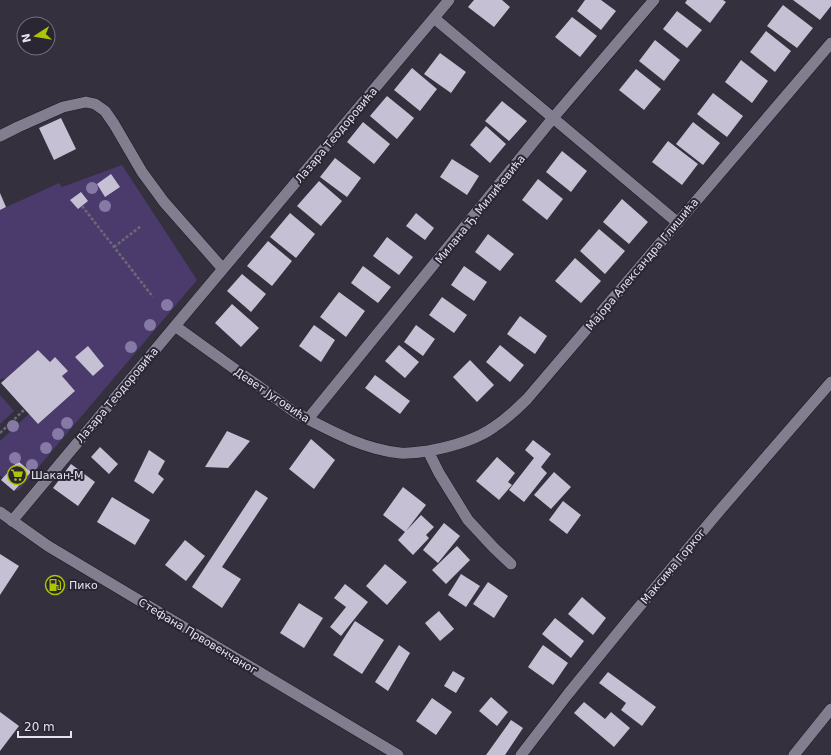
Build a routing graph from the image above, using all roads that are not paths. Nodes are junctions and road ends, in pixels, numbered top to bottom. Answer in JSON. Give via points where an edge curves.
{"nodes":[{"id":1,"x":449,"y":0,"type":"edge"},
{"id":2,"x":654,"y":0,"type":"edge"},
{"id":3,"x":434,"y":18,"type":"junction"},
{"id":4,"x":831,"y":43,"type":"edge"},
{"id":5,"x":553,"y":118,"type":"junction"},
{"id":6,"x":0,"y":136,"type":"edge"},
{"id":7,"x":678,"y":223,"type":"junction"},
{"id":8,"x":223,"y":269,"type":"junction"},
{"id":9,"x":175,"y":326,"type":"junction"},
{"id":10,"x":831,"y":382,"type":"edge"},
{"id":11,"x":308,"y":420,"type":"junction"},
{"id":12,"x":428,"y":451,"type":"junction"},
{"id":13,"x":0,"y":512,"type":"edge"},
{"id":14,"x":12,"y":521,"type":"junction"},
{"id":15,"x":511,"y":564,"type":"dead end"},
{"id":16,"x":831,"y":709,"type":"edge"},
{"id":17,"x":398,"y":755,"type":"edge"},
{"id":18,"x":521,"y":755,"type":"edge"},
{"id":19,"x":794,"y":755,"type":"edge"}],
"edges":[{"from":1,"to":3,"type":"street","name":"Лазара Теодоровића"},
{"from":2,"to":5,"type":"street","name":"Милана Ђ. Милићевића"},
{"from":3,"to":5,"type":"street"},
{"from":3,"to":8,"type":"street","name":"Лазара Теодоровића"},
{"from":4,"to":7,"type":"street","name":"Мајора Александра Глишића"},
{"from":5,"to":7,"type":"street"},
{"from":5,"to":11,"type":"street","name":"Милана Ђ. Милићевића"},
{"from":6,"to":8,"type":"street","via":[[63,107],[86,102],[95,104],[105,111],[142,172],[164,202]]},
{"from":7,"to":12,"type":"street","name":"Мајора Александра Глишића","via":[[527,399],[507,418],[477,436]]},
{"from":8,"to":9,"type":"street","name":"Лазара Теодоровића"},
{"from":9,"to":11,"type":"street","name":"Девет Југовића"},
{"from":9,"to":14,"type":"street","name":"Лазара Теодоровића"},
{"from":10,"to":18,"type":"street","name":"Максима Горког","via":[[639,607]]},
{"from":11,"to":12,"type":"street","name":"Девет Југовића","via":[[360,444],[383,450],[401,453]]},
{"from":12,"to":15,"type":"street","via":[[468,520]]},
{"from":13,"to":14,"type":"street","name":"Стефана Првовенчаног"},
{"from":14,"to":17,"type":"street","name":"Стефана Првовенчаног","via":[[48,546]]},
{"from":16,"to":19,"type":"street"}]}
